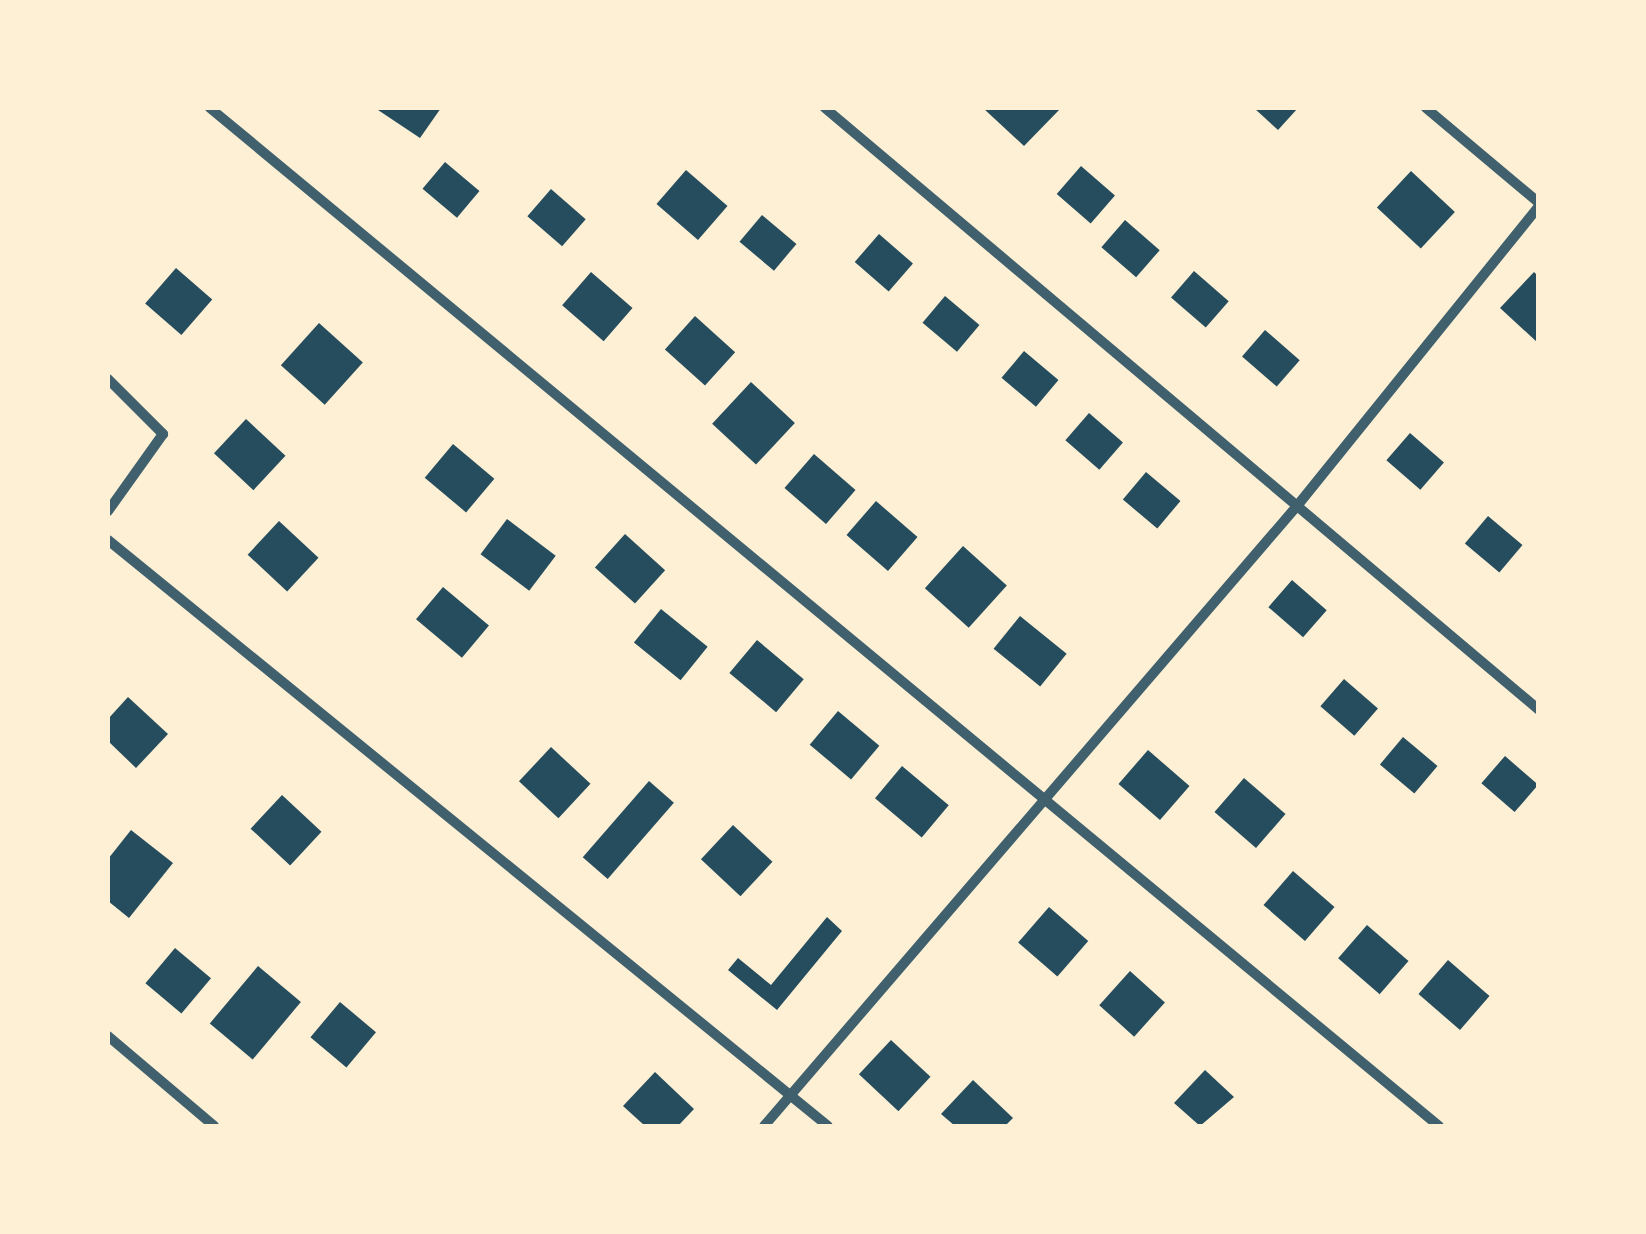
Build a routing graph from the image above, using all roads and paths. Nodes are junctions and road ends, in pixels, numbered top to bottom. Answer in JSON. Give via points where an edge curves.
{"nodes":[{"id":1,"x":210,"y":108,"type":"edge"},
{"id":2,"x":825,"y":108,"type":"edge"},
{"id":3,"x":1426,"y":108,"type":"edge"},
{"id":4,"x":1538,"y":205,"type":"edge"},
{"id":5,"x":108,"y":379,"type":"edge"},
{"id":6,"x":1297,"y":506,"type":"junction"},
{"id":7,"x":108,"y":512,"type":"edge"},
{"id":8,"x":108,"y":540,"type":"edge"},
{"id":9,"x":1538,"y":709,"type":"edge"},
{"id":10,"x":1045,"y":800,"type":"junction"},
{"id":11,"x":108,"y":1036,"type":"edge"},
{"id":12,"x":790,"y":1096,"type":"junction"},
{"id":13,"x":214,"y":1126,"type":"edge"},
{"id":14,"x":764,"y":1126,"type":"edge"},
{"id":15,"x":828,"y":1126,"type":"edge"},
{"id":16,"x":1439,"y":1126,"type":"edge"}],
"edges":[{"from":1,"to":10,"type":"street"},
{"from":2,"to":6,"type":"street"},
{"from":3,"to":4,"type":"street"},
{"from":4,"to":6,"type":"street"},
{"from":5,"to":7,"type":"street","via":[[162,434]]},
{"from":6,"to":9,"type":"street"},
{"from":6,"to":10,"type":"street"},
{"from":8,"to":12,"type":"street"},
{"from":10,"to":12,"type":"street"},
{"from":10,"to":16,"type":"street"},
{"from":11,"to":13,"type":"street"},
{"from":12,"to":14,"type":"street"},
{"from":12,"to":15,"type":"street"}]}
